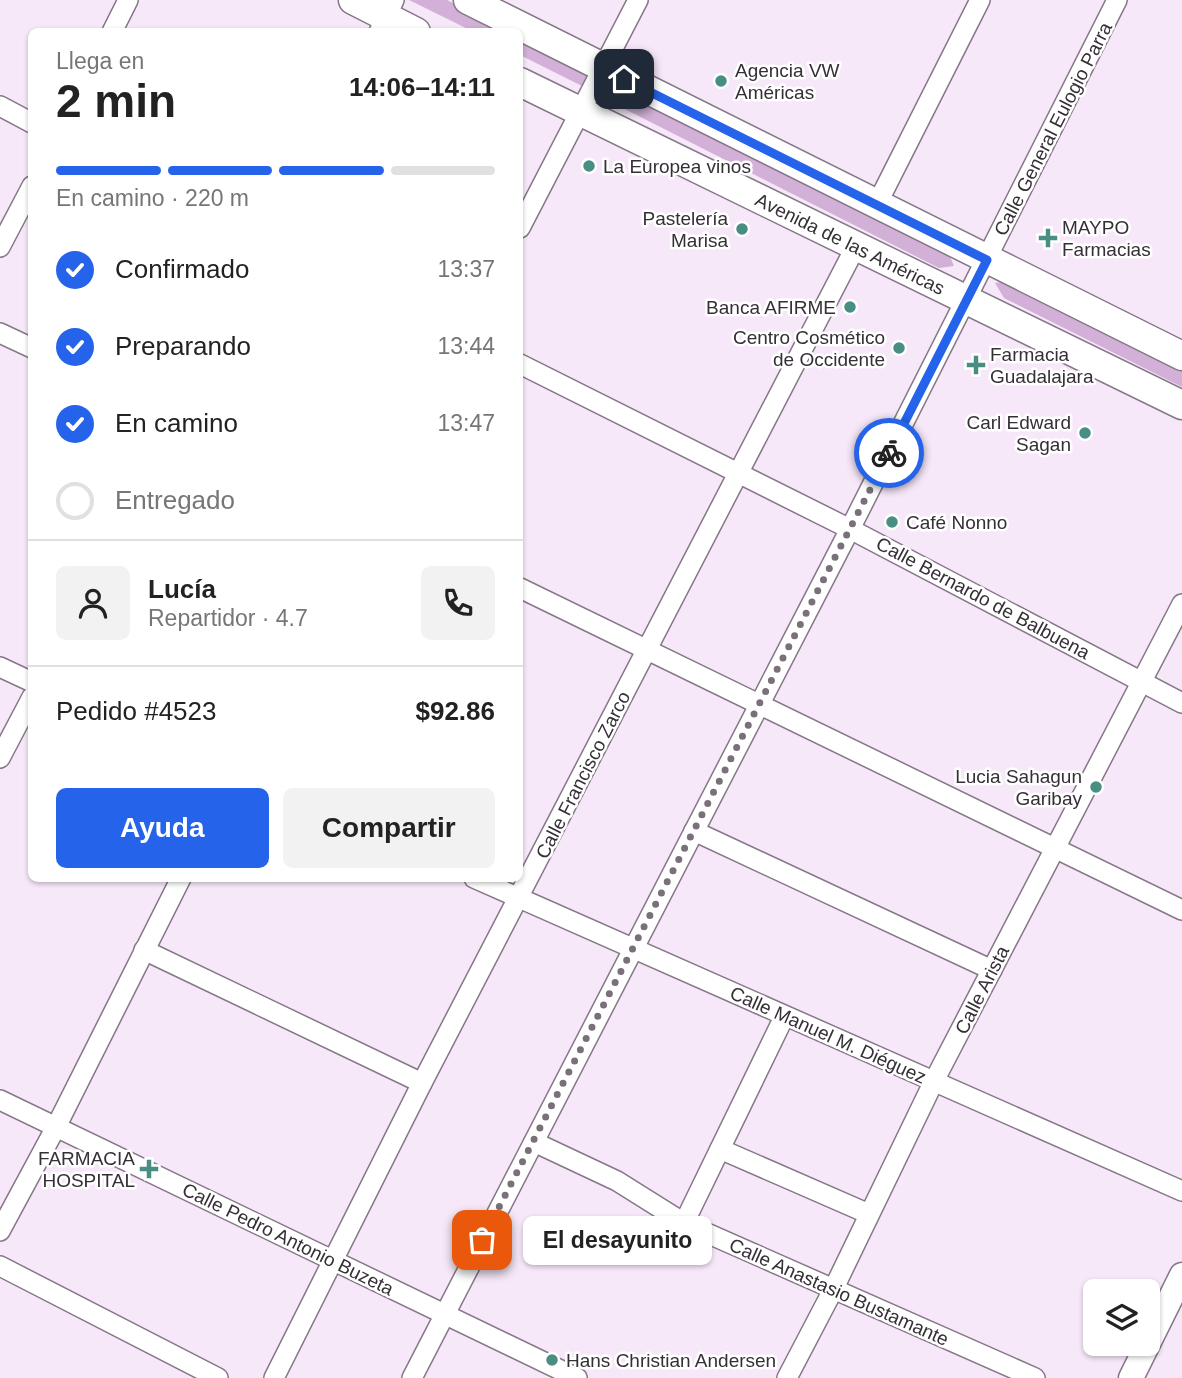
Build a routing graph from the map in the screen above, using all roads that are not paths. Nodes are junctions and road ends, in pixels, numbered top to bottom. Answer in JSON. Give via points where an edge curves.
{"nodes":[{"id":1,"x":128,"y":0,"type":"edge"},
{"id":2,"x":353,"y":0,"type":"edge"},
{"id":3,"x":468,"y":0,"type":"edge"},
{"id":4,"x":638,"y":0,"type":"edge"},
{"id":5,"x":980,"y":0,"type":"edge"},
{"id":6,"x":1117,"y":0,"type":"edge"},
{"id":7,"x":386,"y":16,"type":"edge"},
{"id":8,"x":114,"y":28,"type":"edge"},
{"id":9,"x":408,"y":28,"type":"edge"},
{"id":10,"x":603,"y":68,"type":"junction"},
{"id":11,"x":523,"y":83,"type":"edge"},
{"id":12,"x":0,"y":106,"type":"edge"},
{"id":13,"x":581,"y":112,"type":"junction"},
{"id":14,"x":28,"y":120,"type":"edge"},
{"id":15,"x":28,"y":194,"type":"edge"},
{"id":16,"x":877,"y":204,"type":"junction"},
{"id":17,"x":523,"y":222,"type":"edge"},
{"id":18,"x":0,"y":247,"type":"edge"},
{"id":19,"x":855,"y":248,"type":"junction"},
{"id":20,"x":987,"y":260,"type":"junction"},
{"id":21,"x":967,"y":301,"type":"junction"},
{"id":22,"x":0,"y":333,"type":"edge"},
{"id":23,"x":28,"y":346,"type":"edge"},
{"id":24,"x":1182,"y":356,"type":"edge"},
{"id":25,"x":523,"y":365,"type":"edge"},
{"id":26,"x":1182,"y":405,"type":"edge"},
{"id":27,"x":739,"y":473,"type":"junction"},
{"id":28,"x":850,"y":529,"type":"junction"},
{"id":29,"x":523,"y":588,"type":"edge"},
{"id":30,"x":1182,"y":604,"type":"edge"},
{"id":31,"x":648,"y":650,"type":"junction"},
{"id":32,"x":0,"y":667,"type":"edge"},
{"id":33,"x":28,"y":680,"type":"edge"},
{"id":34,"x":1143,"y":683,"type":"junction"},
{"id":35,"x":1182,"y":703,"type":"edge"},
{"id":36,"x":760,"y":704,"type":"junction"},
{"id":37,"x":28,"y":705,"type":"edge"},
{"id":38,"x":0,"y":758,"type":"edge"},
{"id":39,"x":694,"y":831,"type":"junction"},
{"id":40,"x":1055,"y":848,"type":"junction"},
{"id":41,"x":179,"y":882,"type":"edge"},
{"id":42,"x":483,"y":882,"type":"edge"},
{"id":43,"x":519,"y":899,"type":"junction"},
{"id":44,"x":1182,"y":910,"type":"edge"},
{"id":45,"x":633,"y":949,"type":"junction"},
{"id":46,"x":144,"y":950,"type":"junction"},
{"id":47,"x":992,"y":970,"type":"junction"},
{"id":48,"x":784,"y":1017,"type":"junction"},
{"id":49,"x":934,"y":1081,"type":"junction"},
{"id":50,"x":422,"y":1083,"type":"junction"},
{"id":51,"x":0,"y":1100,"type":"edge"},
{"id":52,"x":56,"y":1127,"type":"junction"},
{"id":53,"x":534,"y":1142,"type":"junction"},
{"id":54,"x":720,"y":1149,"type":"junction"},
{"id":55,"x":1182,"y":1191,"type":"edge"},
{"id":56,"x":869,"y":1214,"type":"junction"},
{"id":57,"x":684,"y":1223,"type":"junction"},
{"id":58,"x":0,"y":1231,"type":"edge"},
{"id":59,"x":332,"y":1260,"type":"junction"},
{"id":60,"x":0,"y":1266,"type":"edge"},
{"id":61,"x":1182,"y":1275,"type":"edge"},
{"id":62,"x":833,"y":1290,"type":"junction"},
{"id":63,"x":444,"y":1314,"type":"junction"},
{"id":64,"x":218,"y":1378,"type":"edge"},
{"id":65,"x":274,"y":1378,"type":"edge"},
{"id":66,"x":412,"y":1378,"type":"edge"},
{"id":67,"x":577,"y":1378,"type":"edge"},
{"id":68,"x":787,"y":1378,"type":"edge"},
{"id":69,"x":1035,"y":1378,"type":"edge"},
{"id":70,"x":1131,"y":1378,"type":"edge"}],
"edges":[{"from":1,"to":8,"type":"street"},
{"from":2,"to":7,"type":"main road"},
{"from":3,"to":10,"type":"main road"},
{"from":4,"to":10,"type":"street"},
{"from":5,"to":16,"type":"street"},
{"from":6,"to":20,"type":"street","name":"Calle General Eulogio Parra"},
{"from":7,"to":9,"type":"main road"},
{"from":10,"to":13,"type":"street"},
{"from":10,"to":16,"type":"main road"},
{"from":11,"to":13,"type":"main road","name":"Avenida de las Américas"},
{"from":12,"to":14,"type":"street"},
{"from":13,"to":17,"type":"street"},
{"from":13,"to":19,"type":"main road","name":"Avenida de las Américas"},
{"from":15,"to":18,"type":"street"},
{"from":16,"to":20,"type":"main road"},
{"from":19,"to":21,"type":"main road","name":"Avenida de las Américas"},
{"from":19,"to":27,"type":"street","name":"Calle Francisco Zarco"},
{"from":20,"to":21,"type":"street","name":"Calle General Eulogio Parra"},
{"from":20,"to":24,"type":"main road"},
{"from":21,"to":26,"type":"main road","name":"Avenida de las Américas"},
{"from":21,"to":28,"type":"street","name":"Calle General Eulogio Parra"},
{"from":22,"to":23,"type":"street"},
{"from":25,"to":27,"type":"street","name":"Calle Bernardo de Balbuena"},
{"from":27,"to":28,"type":"street","name":"Calle Bernardo de Balbuena"},
{"from":27,"to":31,"type":"street","name":"Calle Francisco Zarco"},
{"from":28,"to":34,"type":"street","name":"Calle Bernardo de Balbuena"},
{"from":28,"to":36,"type":"street","name":"Calle General Eulogio Parra"},
{"from":29,"to":31,"type":"street"},
{"from":30,"to":34,"type":"street","name":"Calle Arista"},
{"from":31,"to":36,"type":"street"},
{"from":31,"to":43,"type":"street","name":"Calle Francisco Zarco"},
{"from":32,"to":33,"type":"street"},
{"from":34,"to":35,"type":"street","name":"Calle Bernardo de Balbuena"},
{"from":34,"to":40,"type":"street","name":"Calle Arista"},
{"from":36,"to":39,"type":"street","name":"Calle General Eulogio Parra"},
{"from":36,"to":40,"type":"street"},
{"from":37,"to":38,"type":"street"},
{"from":39,"to":45,"type":"street","name":"Calle General Eulogio Parra"},
{"from":39,"to":47,"type":"street"},
{"from":40,"to":44,"type":"street"},
{"from":40,"to":47,"type":"street","name":"Calle Arista"},
{"from":41,"to":46,"type":"street"},
{"from":42,"to":43,"type":"street","name":"Calle Manuel M. Diéguez"},
{"from":43,"to":45,"type":"street","name":"Calle Manuel M. Diéguez"},
{"from":43,"to":50,"type":"street","name":"Calle Francisco Zarco"},
{"from":45,"to":48,"type":"street","name":"Calle Manuel M. Diéguez"},
{"from":45,"to":53,"type":"street","name":"Calle General Eulogio Parra"},
{"from":46,"to":50,"type":"street"},
{"from":46,"to":52,"type":"street"},
{"from":47,"to":49,"type":"street","name":"Calle Arista"},
{"from":48,"to":49,"type":"street","name":"Calle Manuel M. Diéguez"},
{"from":48,"to":54,"type":"street"},
{"from":49,"to":55,"type":"street","name":"Calle Manuel M. Diéguez"},
{"from":49,"to":56,"type":"street","name":"Calle Arista"},
{"from":50,"to":59,"type":"street","name":"Calle Francisco Zarco"},
{"from":51,"to":52,"type":"street","name":"Calle Pedro Antonio Buzeta"},
{"from":52,"to":58,"type":"street"},
{"from":52,"to":59,"type":"street","name":"Calle Pedro Antonio Buzeta"},
{"from":53,"to":57,"type":"street","name":"Calle Anastasio Bustamante","via":[[617,1181]]},
{"from":53,"to":63,"type":"street","name":"Calle General Eulogio Parra"},
{"from":54,"to":56,"type":"street"},
{"from":54,"to":57,"type":"street"},
{"from":56,"to":62,"type":"street","name":"Calle Arista"},
{"from":57,"to":62,"type":"street","name":"Calle Anastasio Bustamante"},
{"from":59,"to":63,"type":"street","name":"Calle Pedro Antonio Buzeta"},
{"from":59,"to":65,"type":"street","name":"Calle Francisco Zarco"},
{"from":60,"to":64,"type":"street"},
{"from":61,"to":70,"type":"street"},
{"from":62,"to":68,"type":"street","name":"Calle Arista"},
{"from":62,"to":69,"type":"street","name":"Calle Anastasio Bustamante"},
{"from":63,"to":66,"type":"street","name":"Calle General Eulogio Parra"},
{"from":63,"to":67,"type":"street","name":"Calle Pedro Antonio Buzeta"}]}
